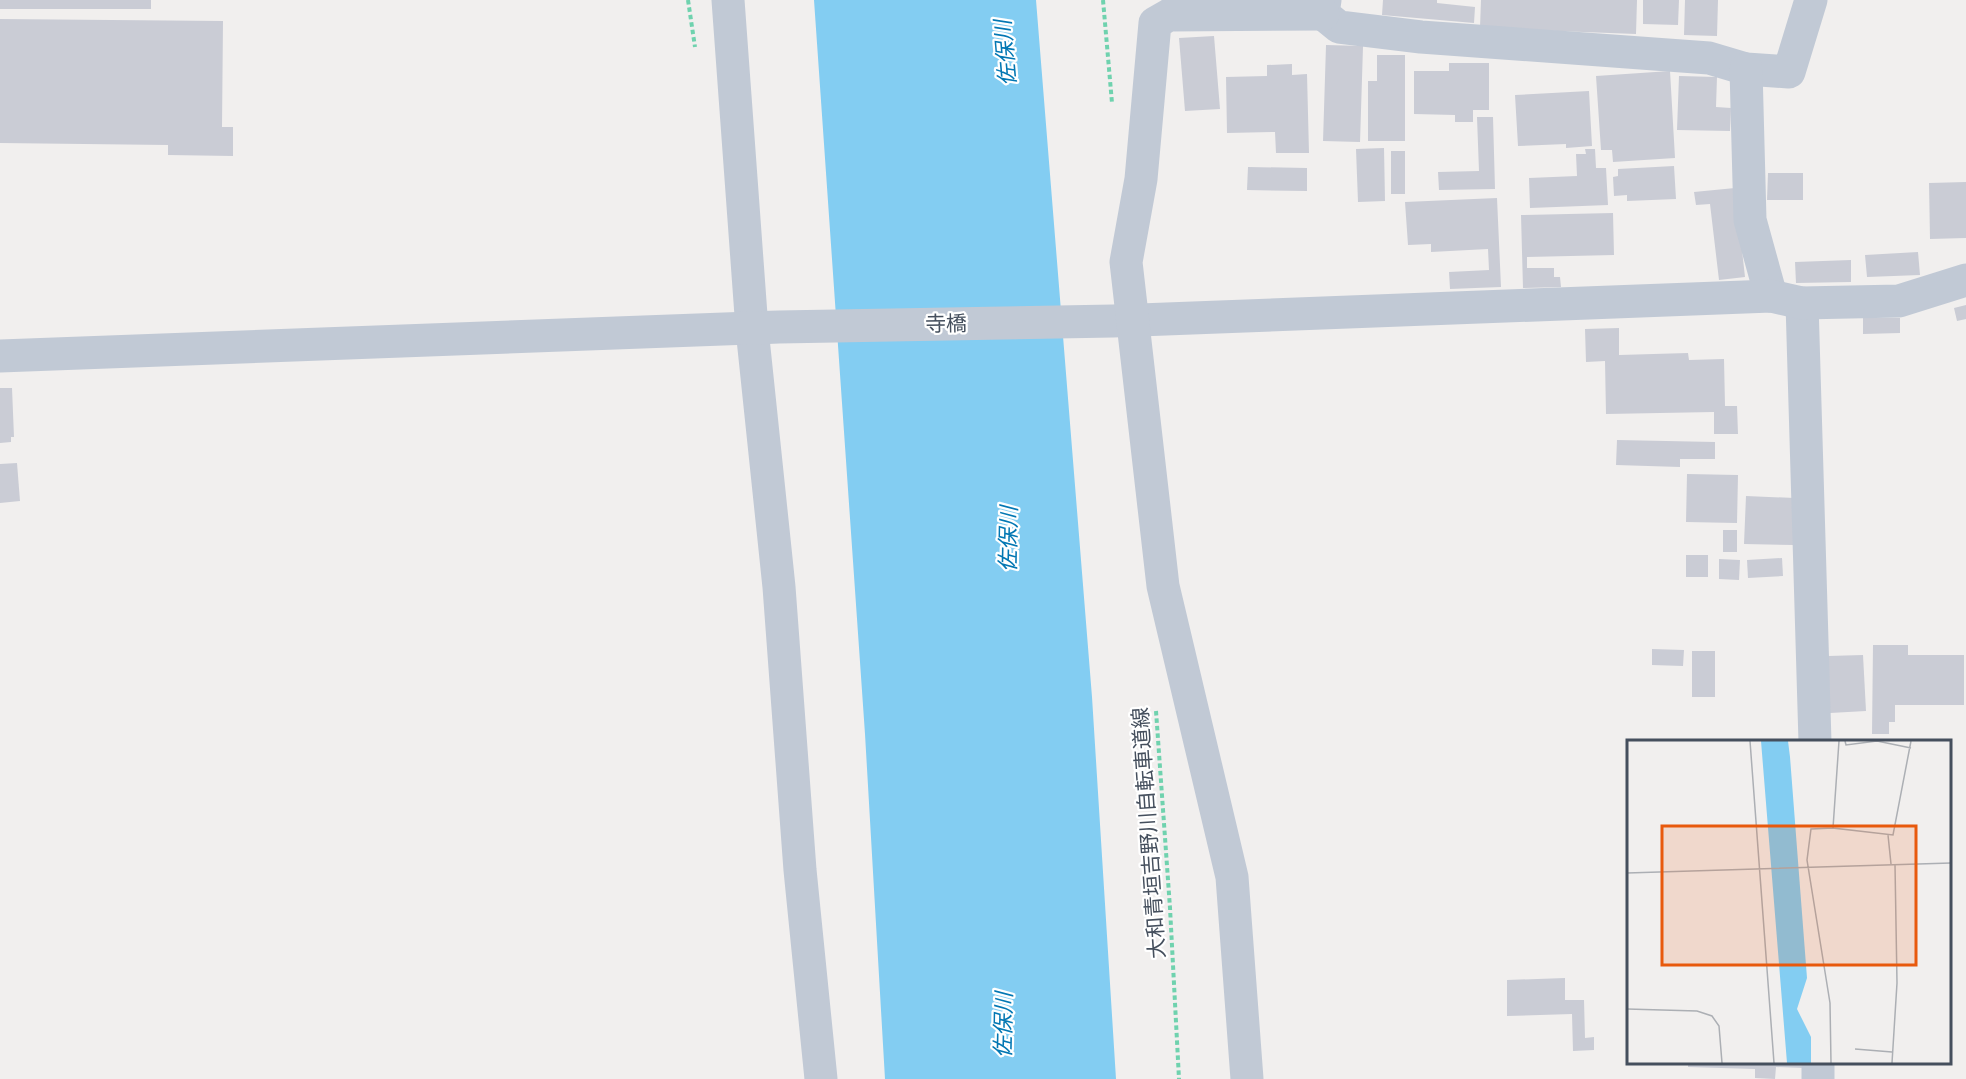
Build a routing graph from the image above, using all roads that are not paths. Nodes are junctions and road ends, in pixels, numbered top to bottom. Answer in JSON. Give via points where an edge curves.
{"nodes":[{"id":1,"x":728,"y":0,"type":"edge"},
{"id":2,"x":1811,"y":0,"type":"edge"},
{"id":3,"x":1324,"y":7,"type":"edge"},
{"id":4,"x":1746,"y":69,"type":"junction"},
{"id":5,"x":1966,"y":280,"type":"edge"},
{"id":6,"x":1786,"y":299,"type":"junction"},
{"id":7,"x":1123,"y":321,"type":"junction"},
{"id":8,"x":766,"y":328,"type":"junction"},
{"id":9,"x":0,"y":356,"type":"edge"},
{"id":10,"x":1815,"y":740,"type":"edge"},
{"id":11,"x":821,"y":1079,"type":"edge"},
{"id":12,"x":1247,"y":1079,"type":"edge"}],
"edges":[{"from":1,"to":8,"type":"street"},
{"from":2,"to":4,"type":"street","via":[[1789,72]]},
{"from":3,"to":4,"type":"street","via":[[1339,27],[1421,37],[1709,58]]},
{"from":3,"to":7,"type":"street","via":[[1169,15],[1155,23],[1141,179],[1126,262]]},
{"from":4,"to":6,"type":"street","via":[[1750,220]]},
{"from":5,"to":6,"type":"street","name":"寺橋","via":[[1899,301]]},
{"from":6,"to":7,"type":"street","name":"寺橋"},
{"from":6,"to":10,"type":"street"},
{"from":7,"to":8,"type":"street","name":"寺橋"},
{"from":7,"to":12,"type":"street","via":[[1163,585],[1232,877]]},
{"from":8,"to":9,"type":"street","name":"寺橋"},
{"from":8,"to":11,"type":"street","via":[[779,587],[800,870]]}]}
